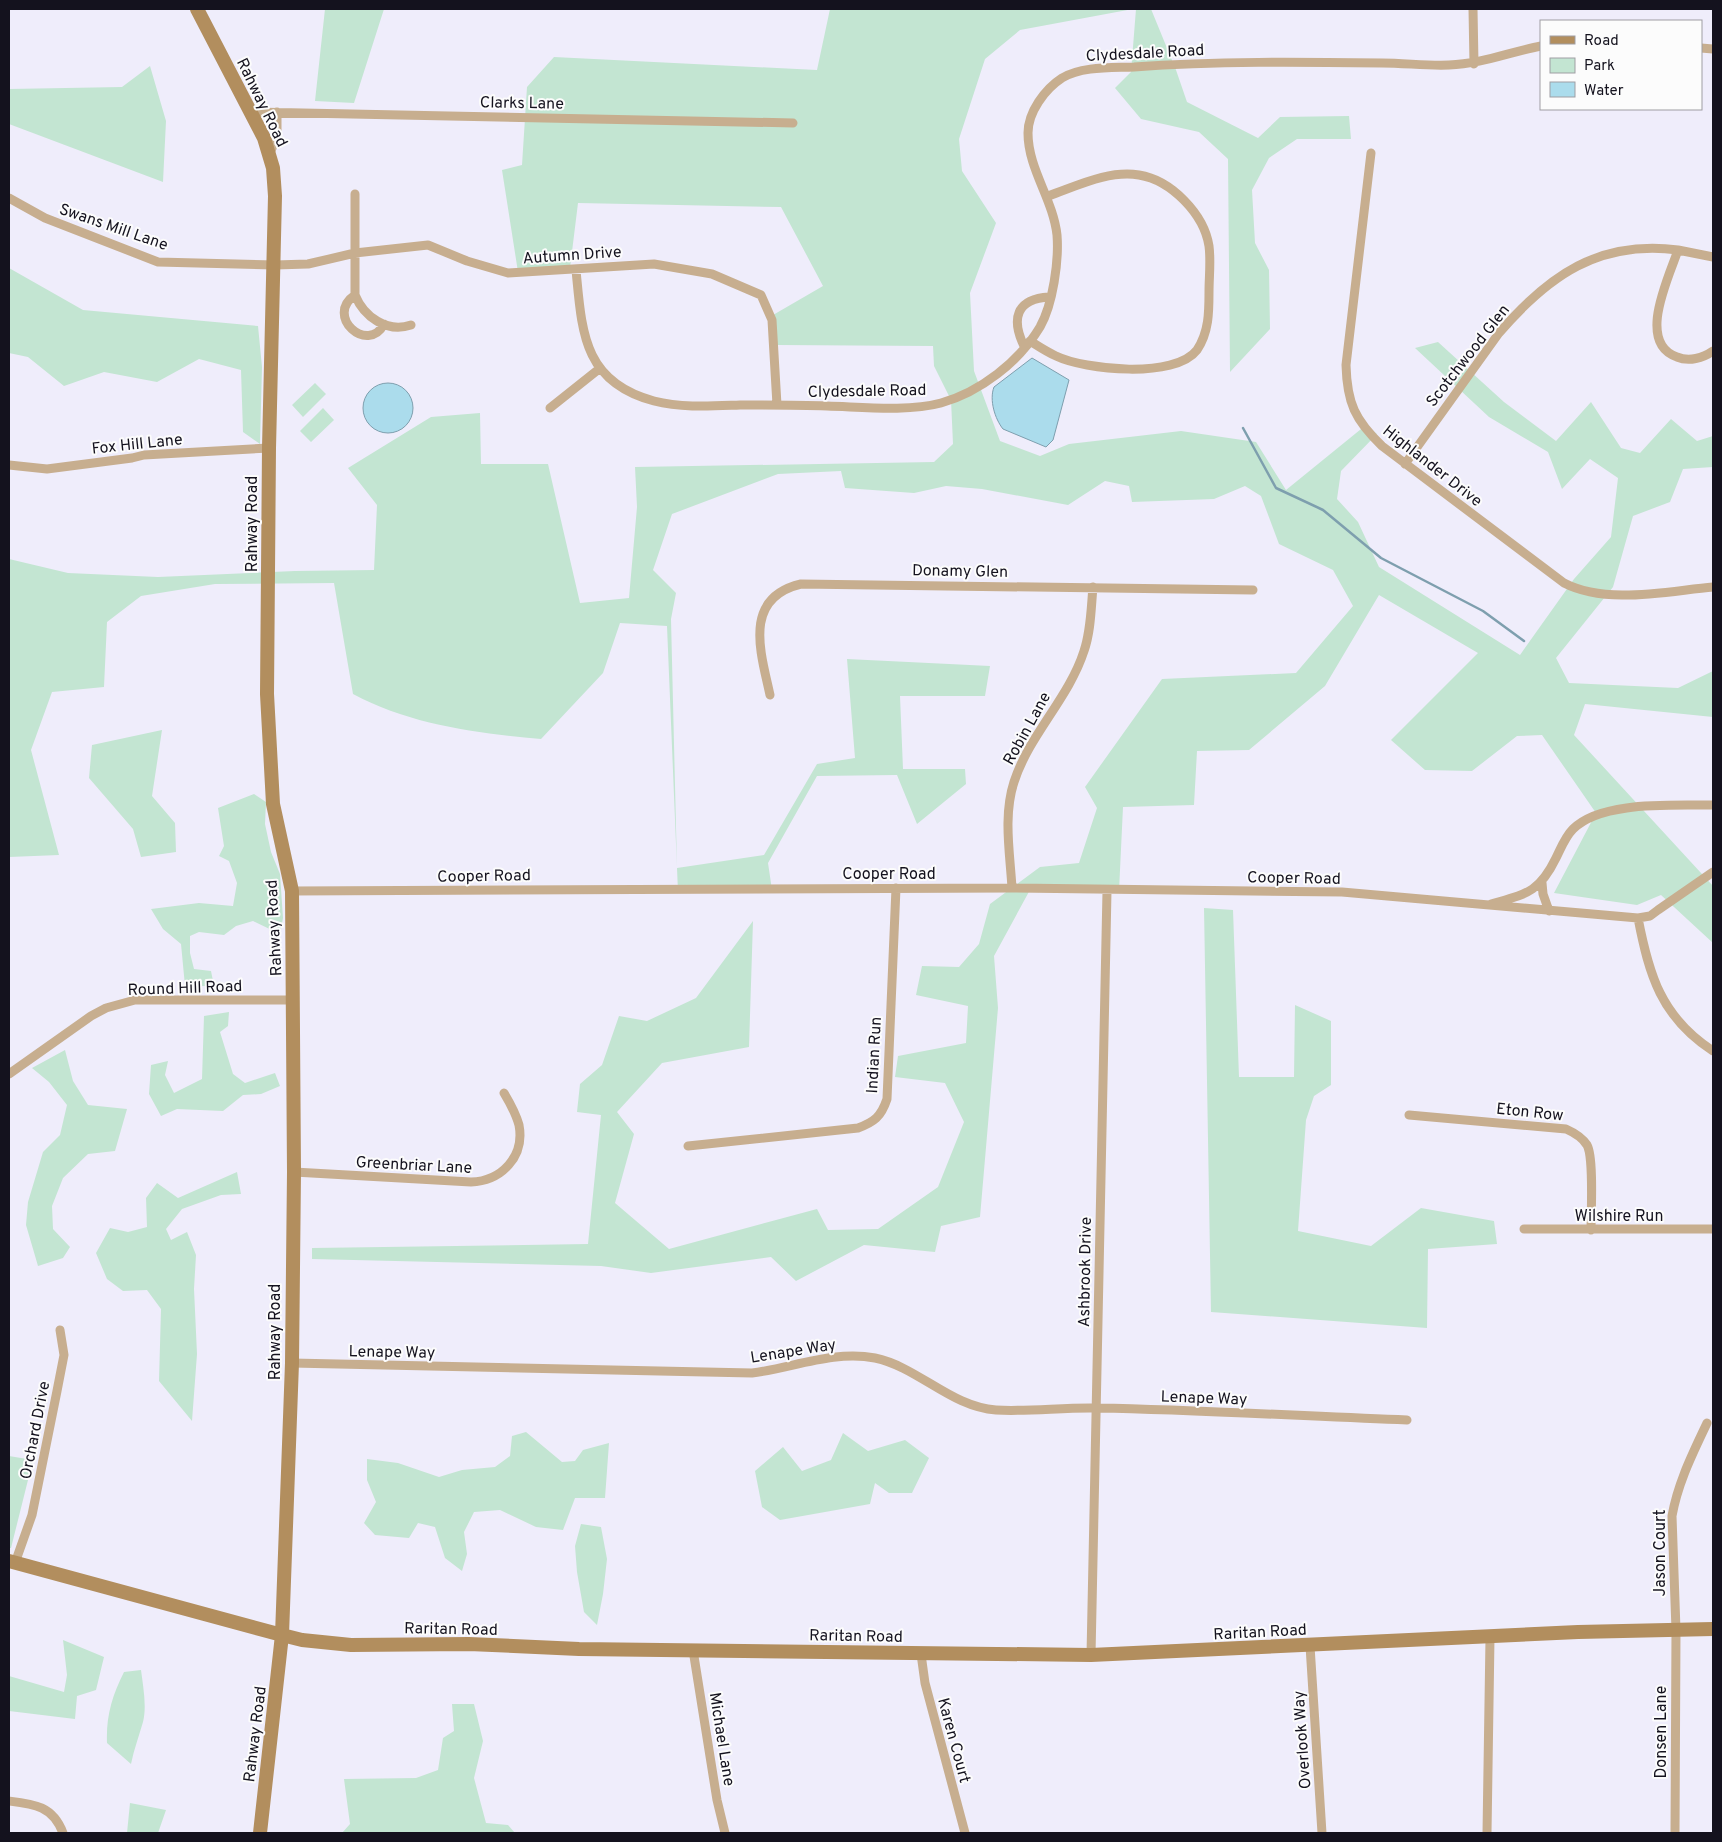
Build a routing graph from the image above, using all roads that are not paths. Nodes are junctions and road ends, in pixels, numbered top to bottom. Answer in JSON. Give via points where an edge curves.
{"nodes":[{"id":1,"x":197,"y":9,"type":"edge"},
{"id":2,"x":1473,"y":9,"type":"edge"},
{"id":3,"x":1540,"y":46,"type":"edge"},
{"id":4,"x":1474,"y":64,"type":"junction"},
{"id":5,"x":250,"y":112,"type":"junction"},
{"id":6,"x":277,"y":112,"type":"junction"},
{"id":7,"x":793,"y":123,"type":"dead end"},
{"id":8,"x":270,"y":153,"type":"junction"},
{"id":9,"x":1371,"y":153,"type":"dead end"},
{"id":10,"x":355,"y":194,"type":"dead end"},
{"id":11,"x":1048,"y":196,"type":"junction"},
{"id":12,"x":9,"y":198,"type":"edge"},
{"id":13,"x":1678,"y":250,"type":"junction"},
{"id":14,"x":355,"y":253,"type":"junction"},
{"id":15,"x":1713,"y":257,"type":"edge"},
{"id":16,"x":275,"y":265,"type":"junction"},
{"id":17,"x":576,"y":270,"type":"junction"},
{"id":18,"x":356,"y":295,"type":"junction"},
{"id":19,"x":1049,"y":297,"type":"junction"},
{"id":20,"x":384,"y":324,"type":"junction"},
{"id":21,"x":411,"y":325,"type":"dead end"},
{"id":22,"x":1027,"y":344,"type":"junction"},
{"id":23,"x":1713,"y":351,"type":"edge"},
{"id":24,"x":599,"y":369,"type":"junction"},
{"id":25,"x":777,"y":405,"type":"junction"},
{"id":26,"x":550,"y":408,"type":"dead end"},
{"id":27,"x":268,"y":448,"type":"junction"},
{"id":28,"x":1405,"y":464,"type":"junction"},
{"id":29,"x":9,"y":466,"type":"edge"},
{"id":30,"x":1093,"y":586,"type":"junction"},
{"id":31,"x":1713,"y":587,"type":"edge"},
{"id":32,"x":1253,"y":590,"type":"dead end"},
{"id":33,"x":770,"y":695,"type":"dead end"},
{"id":34,"x":1713,"y":805,"type":"edge"},
{"id":35,"x":1713,"y":872,"type":"edge"},
{"id":36,"x":1542,"y":883,"type":"junction"},
{"id":37,"x":896,"y":888,"type":"junction"},
{"id":38,"x":1012,"y":888,"type":"junction"},
{"id":39,"x":1108,"y":890,"type":"junction"},
{"id":40,"x":292,"y":891,"type":"junction"},
{"id":41,"x":1486,"y":905,"type":"junction"},
{"id":42,"x":1550,"y":911,"type":"junction"},
{"id":43,"x":1638,"y":918,"type":"junction"},
{"id":44,"x":293,"y":1000,"type":"junction"},
{"id":45,"x":1713,"y":1051,"type":"edge"},
{"id":46,"x":9,"y":1074,"type":"edge"},
{"id":47,"x":504,"y":1093,"type":"dead end"},
{"id":48,"x":1409,"y":1115,"type":"dead end"},
{"id":49,"x":688,"y":1146,"type":"dead end"},
{"id":50,"x":294,"y":1172,"type":"junction"},
{"id":51,"x":1524,"y":1229,"type":"dead end"},
{"id":52,"x":1713,"y":1229,"type":"edge"},
{"id":53,"x":1591,"y":1230,"type":"junction"},
{"id":54,"x":60,"y":1330,"type":"dead end"},
{"id":55,"x":292,"y":1363,"type":"junction"},
{"id":56,"x":1096,"y":1408,"type":"junction"},
{"id":57,"x":1408,"y":1420,"type":"dead end"},
{"id":58,"x":1707,"y":1423,"type":"dead end"},
{"id":59,"x":12,"y":1562,"type":"edge"},
{"id":60,"x":1713,"y":1629,"type":"edge"},
{"id":61,"x":1676,"y":1630,"type":"junction"},
{"id":62,"x":282,"y":1636,"type":"junction"},
{"id":63,"x":1490,"y":1638,"type":"junction"},
{"id":64,"x":1310,"y":1646,"type":"junction"},
{"id":65,"x":693,"y":1650,"type":"junction"},
{"id":66,"x":920,"y":1654,"type":"junction"},
{"id":67,"x":1091,"y":1655,"type":"junction"},
{"id":68,"x":9,"y":1801,"type":"edge"},
{"id":69,"x":63,"y":1833,"type":"edge"},
{"id":70,"x":260,"y":1833,"type":"edge"},
{"id":71,"x":725,"y":1833,"type":"edge"},
{"id":72,"x":965,"y":1833,"type":"edge"},
{"id":73,"x":1322,"y":1833,"type":"edge"},
{"id":74,"x":1487,"y":1833,"type":"edge"},
{"id":75,"x":1675,"y":1833,"type":"edge"}],
"edges":[{"from":1,"to":5,"type":"street","name":"Rahway Road"},
{"from":2,"to":4,"type":"street"},
{"from":3,"to":4,"type":"street","name":"Clydesdale Road"},
{"from":4,"to":11,"type":"street","name":"Clydesdale Road","via":[[1181,63],[1080,71],[1062,78],[1046,92],[1034,110],[1028,131],[1033,166]]},
{"from":5,"to":6,"type":"street","name":"Clarks Lane"},
{"from":5,"to":8,"type":"street","name":"Rahway Road"},
{"from":6,"to":7,"type":"street","name":"Clarks Lane"},
{"from":6,"to":8,"type":"street","via":[[277,136]]},
{"from":8,"to":16,"type":"street","name":"Rahway Road","via":[[275,196]]},
{"from":9,"to":28,"type":"street","name":"Highlander Drive","via":[[1346,365],[1347,389],[1352,409],[1365,430]]},
{"from":10,"to":14,"type":"street"},
{"from":11,"to":19,"type":"street","name":"Clydesdale Road","via":[[1057,251]]},
{"from":11,"to":22,"type":"street","via":[[1113,174],[1140,175],[1182,197],[1194,212],[1209,246],[1209,314],[1205,335],[1196,350],[1176,364],[1138,369],[1092,366]]},
{"from":12,"to":16,"type":"street","name":"Swans Mill Lane","via":[[45,218],[158,262]]},
{"from":13,"to":15,"type":"street","name":"Scotchwood Glen"},
{"from":13,"to":23,"type":"street","via":[[1658,310],[1657,335],[1664,349],[1679,358],[1694,359]]},
{"from":13,"to":28,"type":"street","name":"Scotchwood Glen","via":[[1650,247],[1619,250],[1575,267],[1548,286],[1499,334]]},
{"from":14,"to":16,"type":"street","name":"Autumn Drive","via":[[308,264]]},
{"from":14,"to":17,"type":"street","name":"Autumn Drive","via":[[428,245],[508,273]]},
{"from":14,"to":18,"type":"street"},
{"from":16,"to":27,"type":"street","name":"Rahway Road"},
{"from":17,"to":24,"type":"street","name":"Clydesdale Road","via":[[586,343]]},
{"from":17,"to":25,"type":"street","name":"Autumn Drive","via":[[654,264],[712,274],[762,295],[772,320]]},
{"from":18,"to":20,"type":"street","via":[[369,315]]},
{"from":18,"to":20,"type":"street","via":[[345,303],[344,308],[346,321],[356,333],[370,336]]},
{"from":19,"to":22,"type":"street","name":"Clydesdale Road","via":[[1041,325]]},
{"from":19,"to":22,"type":"street","via":[[1036,298],[1019,312],[1017,323]]},
{"from":20,"to":21,"type":"street","via":[[402,328]]},
{"from":22,"to":25,"type":"street","name":"Clydesdale Road","via":[[989,381],[942,403],[877,407]]},
{"from":24,"to":25,"type":"street","name":"Clydesdale Road","via":[[631,395],[674,406]]},
{"from":24,"to":26,"type":"street"},
{"from":27,"to":29,"type":"street","name":"Fox Hill Lane","via":[[144,455],[47,469]]},
{"from":27,"to":40,"type":"street","name":"Rahway Road","via":[[267,694],[273,804]]},
{"from":28,"to":31,"type":"street","name":"Highlander Drive","via":[[1564,583],[1578,590],[1608,595]]},
{"from":30,"to":32,"type":"street","name":"Donamy Glen"},
{"from":30,"to":33,"type":"street","name":"Donamy Glen","via":[[795,585],[776,596],[761,619],[758,636]]},
{"from":30,"to":38,"type":"street","name":"Robin Lane","via":[[1084,651],[1014,782],[1007,810]]},
{"from":34,"to":36,"type":"street","via":[[1628,809],[1591,817],[1574,828],[1565,839]]},
{"from":35,"to":43,"type":"street","name":"Cooper Road","via":[[1650,916]]},
{"from":36,"to":41,"type":"street","name":"Cooper Road","via":[[1520,896]]},
{"from":36,"to":42,"type":"street"},
{"from":37,"to":38,"type":"street","name":"Cooper Road"},
{"from":37,"to":40,"type":"street","name":"Cooper Road"},
{"from":37,"to":49,"type":"street","name":"Indian Run","via":[[887,1099],[874,1122],[858,1128]]},
{"from":38,"to":39,"type":"street","name":"Cooper Road"},
{"from":39,"to":41,"type":"street","name":"Cooper Road","via":[[1342,892]]},
{"from":39,"to":56,"type":"street","name":"Ashbrook Drive"},
{"from":40,"to":44,"type":"street","name":"Rahway Road"},
{"from":41,"to":42,"type":"street","name":"Cooper Road"},
{"from":42,"to":43,"type":"street","name":"Cooper Road"},
{"from":43,"to":45,"type":"street","via":[[1647,964],[1662,998],[1687,1030]]},
{"from":44,"to":46,"type":"street","name":"Round Hill Road","via":[[135,1000],[91,1016]]},
{"from":44,"to":50,"type":"street","name":"Rahway Road"},
{"from":47,"to":50,"type":"street","name":"Greenbriar Lane","via":[[518,1123],[519,1142],[517,1152],[506,1168],[490,1179],[470,1182]]},
{"from":48,"to":53,"type":"street","name":"Eton Row","via":[[1566,1129],[1576,1134],[1588,1147],[1591,1166]]},
{"from":50,"to":55,"type":"street","name":"Rahway Road"},
{"from":51,"to":53,"type":"street","name":"Wilshire Run"},
{"from":52,"to":53,"type":"street","name":"Wilshire Run"},
{"from":54,"to":59,"type":"street","name":"Orchard Drive","via":[[64,1355],[32,1515]]},
{"from":55,"to":56,"type":"street","name":"Lenape Way","via":[[752,1373],[822,1359],[874,1358],[913,1373],[974,1406],[995,1410]]},
{"from":55,"to":62,"type":"street","name":"Rahway Road"},
{"from":56,"to":57,"type":"street","name":"Lenape Way"},
{"from":56,"to":67,"type":"street","name":"Ashbrook Drive"},
{"from":58,"to":61,"type":"street","name":"Jason Court","via":[[1685,1470],[1672,1516]]},
{"from":59,"to":62,"type":"street","name":"Raritan Road"},
{"from":60,"to":61,"type":"street","name":"Raritan Road"},
{"from":61,"to":63,"type":"street","name":"Raritan Road"},
{"from":61,"to":75,"type":"street","name":"Donsen Lane"},
{"from":62,"to":65,"type":"street","name":"Raritan Road","via":[[351,1645],[469,1644],[521,1648]]},
{"from":62,"to":70,"type":"street","name":"Rahway Road"},
{"from":63,"to":64,"type":"street","name":"Raritan Road"},
{"from":63,"to":74,"type":"street"},
{"from":64,"to":67,"type":"street","name":"Raritan Road"},
{"from":64,"to":73,"type":"street","name":"Overlook Way"},
{"from":65,"to":66,"type":"street","name":"Raritan Road"},
{"from":65,"to":71,"type":"street","name":"Michael Lane"},
{"from":66,"to":67,"type":"street","name":"Raritan Road"},
{"from":66,"to":72,"type":"street","name":"Karen Court","via":[[924,1684]]},
{"from":68,"to":69,"type":"street","via":[[46,1810]]}]}
